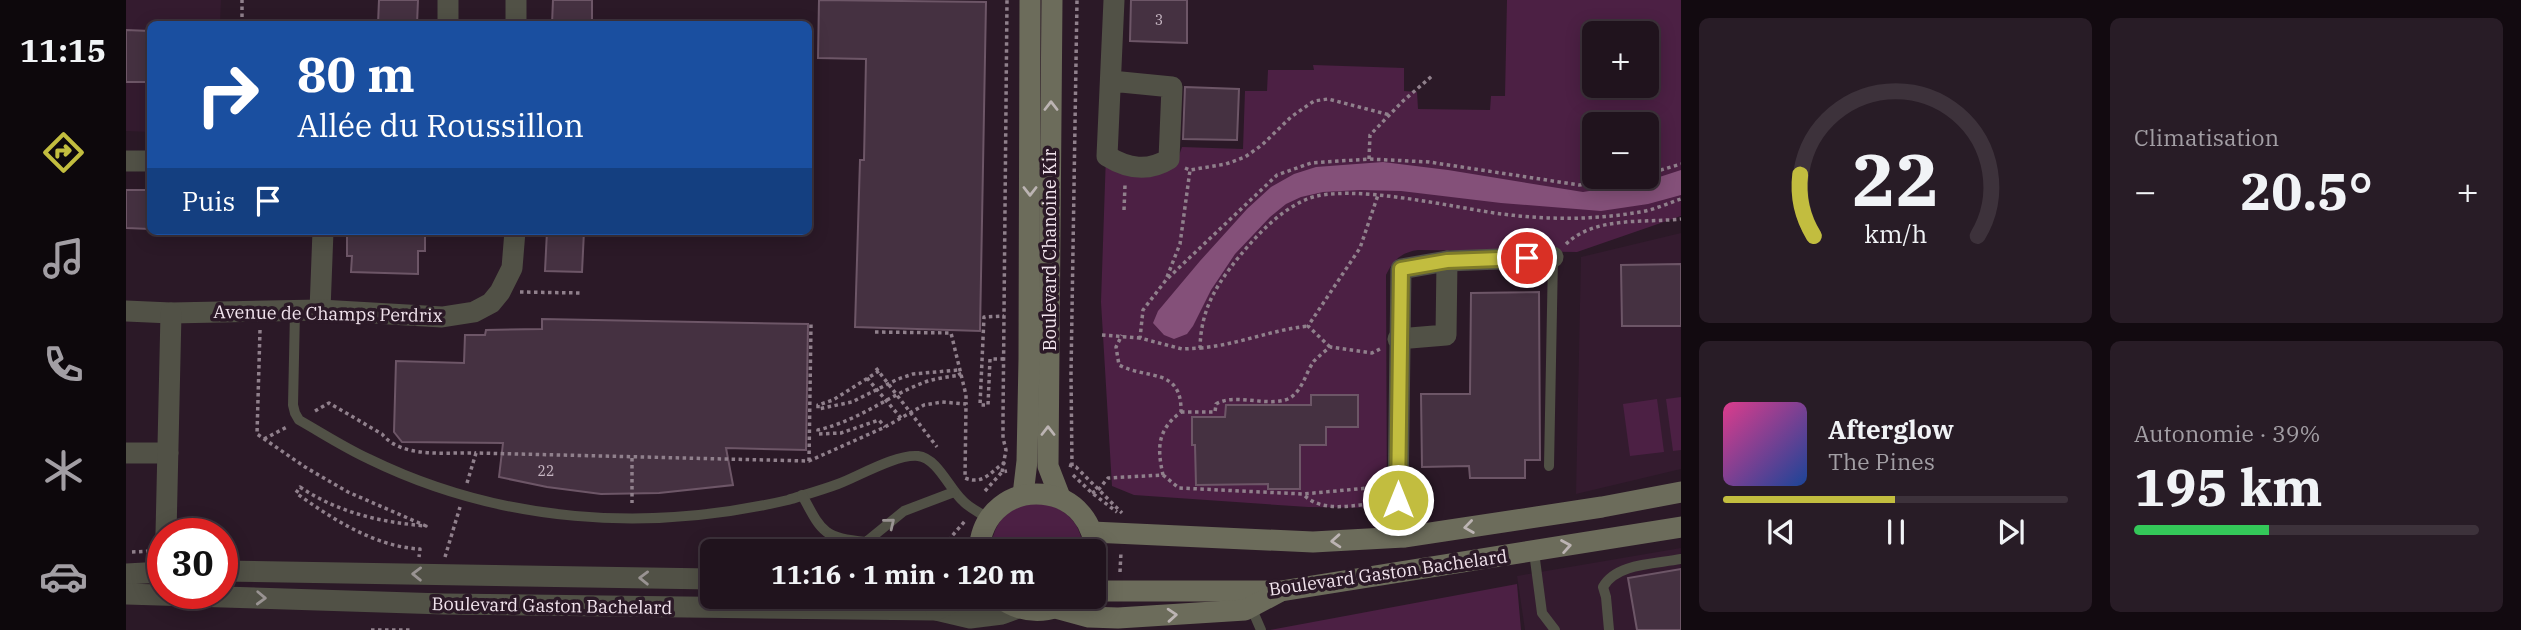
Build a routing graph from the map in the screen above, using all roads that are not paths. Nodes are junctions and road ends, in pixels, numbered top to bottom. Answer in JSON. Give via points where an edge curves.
{"nodes":[{"id":1,"x":448,"y":0,"type":"edge"},
{"id":2,"x":516,"y":0,"type":"edge"},
{"id":3,"x":1030,"y":0,"type":"edge"},
{"id":4,"x":1052,"y":0,"type":"edge"},
{"id":5,"x":1114,"y":0,"type":"edge"},
{"id":6,"x":448,"y":21,"type":"edge"},
{"id":7,"x":516,"y":21,"type":"edge"},
{"id":8,"x":1111,"y":81,"type":"junction"},
{"id":9,"x":126,"y":161,"type":"edge"},
{"id":10,"x":147,"y":161,"type":"edge"},
{"id":11,"x":323,"y":235,"type":"edge"},
{"id":12,"x":515,"y":235,"type":"edge"},
{"id":13,"x":1553,"y":257,"type":"joint"},
{"id":14,"x":1447,"y":261,"type":"junction"},
{"id":15,"x":320,"y":310,"type":"junction"},
{"id":16,"x":126,"y":311,"type":"edge"},
{"id":17,"x":295,"y":311,"type":"junction"},
{"id":18,"x":171,"y":313,"type":"junction"},
{"id":19,"x":1398,"y":339,"type":"junction"},
{"id":20,"x":126,"y":453,"type":"edge"},
{"id":21,"x":167,"y":453,"type":"junction"},
{"id":22,"x":1549,"y":466,"type":"dead end"},
{"id":23,"x":954,"y":492,"type":"junction"},
{"id":24,"x":1681,"y":492,"type":"edge"},
{"id":25,"x":802,"y":495,"type":"junction"},
{"id":26,"x":1023,"y":495,"type":"junction"},
{"id":27,"x":1060,"y":497,"type":"junction"},
{"id":28,"x":166,"y":518,"type":"edge"},
{"id":29,"x":988,"y":518,"type":"junction"},
{"id":30,"x":1681,"y":527,"type":"edge"},
{"id":31,"x":1092,"y":532,"type":"junction"},
{"id":32,"x":1404,"y":537,"type":"junction"},
{"id":33,"x":979,"y":539,"type":"edge"},
{"id":34,"x":1094,"y":539,"type":"edge"},
{"id":35,"x":1534,"y":552,"type":"junction"},
{"id":36,"x":1681,"y":559,"type":"edge"},
{"id":37,"x":238,"y":571,"type":"edge"},
{"id":38,"x":147,"y":573,"type":"edge"},
{"id":39,"x":126,"y":574,"type":"edge"},
{"id":40,"x":700,"y":579,"type":"edge"},
{"id":41,"x":1106,"y":591,"type":"edge"},
{"id":42,"x":1281,"y":591,"type":"junction"},
{"id":43,"x":126,"y":594,"type":"edge"},
{"id":44,"x":147,"y":594,"type":"edge"},
{"id":45,"x":238,"y":597,"type":"edge"},
{"id":46,"x":1251,"y":607,"type":"junction"},
{"id":47,"x":1015,"y":609,"type":"edge"},
{"id":48,"x":1024,"y":609,"type":"edge"},
{"id":49,"x":1043,"y":609,"type":"edge"},
{"id":50,"x":1080,"y":609,"type":"edge"},
{"id":51,"x":936,"y":610,"type":"joint"},
{"id":52,"x":1261,"y":630,"type":"edge"},
{"id":53,"x":1555,"y":630,"type":"edge"},
{"id":54,"x":1609,"y":630,"type":"edge"}],
"edges":[{"from":1,"to":6,"type":"street"},
{"from":2,"to":7,"type":"street"},
{"from":3,"to":26,"type":"main road","name":"Boulevard Chanoine Kir","one_way":true,"via":[[1030,359]]},
{"from":27,"to":4,"type":"main road","name":"Boulevard Chanoine Kir","one_way":true,"via":[[1048,466]]},
{"from":5,"to":8,"type":"street"},
{"from":8,"to":8,"type":"street","via":[[1107,156],[1125,167],[1142,168],[1169,159],[1172,87]]},
{"from":9,"to":10,"type":"street"},
{"from":11,"to":15,"type":"street"},
{"from":12,"to":15,"type":"street","name":"Avenue de Champs Perdrix","via":[[512,268],[500,292],[474,312],[442,317]]},
{"from":13,"to":14,"type":"street"},
{"from":13,"to":22,"type":"lane"},
{"from":14,"to":19,"type":"street","via":[[1401,269]]},
{"from":14,"to":19,"type":"street","via":[[1446,334]]},
{"from":15,"to":17,"type":"street","name":"Avenue de Champs Perdrix"},
{"from":16,"to":18,"type":"street","name":"Avenue de Champs Perdrix"},
{"from":17,"to":18,"type":"street","name":"Avenue de Champs Perdrix"},
{"from":17,"to":25,"type":"lane","via":[[293,405],[299,420],[368,459],[463,496],[578,518],[632,519],[729,512]]},
{"from":18,"to":21,"type":"street"},
{"from":19,"to":32,"type":"street","via":[[1398,493]]},
{"from":20,"to":21,"type":"street"},
{"from":21,"to":28,"type":"street"},
{"from":23,"to":25,"type":"lane","via":[[931,462],[919,456]]},
{"from":25,"to":23,"type":"lane","one_way":true,"via":[[827,533],[839,540],[866,542],[904,511]]},
{"from":23,"to":29,"type":"lane"},
{"from":24,"to":32,"type":"main road","name":"Boulevard Gaston Bachelard","one_way":true},
{"from":26,"to":27,"type":"main road"},
{"from":26,"to":29,"type":"main road","via":[[1009,500]]},
{"from":27,"to":31,"type":"main road","via":[[1078,510]]},
{"from":29,"to":33,"type":"main road"},
{"from":35,"to":30,"type":"main road","name":"Boulevard Gaston Bachelard","one_way":true},
{"from":32,"to":31,"type":"main road","name":"Boulevard Gaston Bachelard","one_way":true,"via":[[1313,542]]},
{"from":31,"to":34,"type":"main road"},
{"from":35,"to":42,"type":"main road","name":"Boulevard Gaston Bachelard"},
{"from":35,"to":53,"type":"lane","via":[[1542,613]]},
{"from":36,"to":54,"type":"lane","via":[[1620,570],[1607,579],[1603,587]]},
{"from":40,"to":37,"type":"street","name":"Boulevard Gaston Bachelard","one_way":true},
{"from":38,"to":39,"type":"street"},
{"from":41,"to":42,"type":"main road","name":"Boulevard Gaston Bachelard"},
{"from":42,"to":46,"type":"main road"},
{"from":43,"to":44,"type":"street","name":"Boulevard Gaston Bachelard"},
{"from":45,"to":51,"type":"street","name":"Boulevard Gaston Bachelard","one_way":true,"via":[[434,604]]},
{"from":50,"to":46,"type":"main road","one_way":true,"via":[[1089,618],[1135,618]]},
{"from":46,"to":52,"type":"lane"},
{"from":47,"to":51,"type":"street","name":"Boulevard Gaston Bachelard","via":[[970,618]]},
{"from":48,"to":49,"type":"main road"}]}
